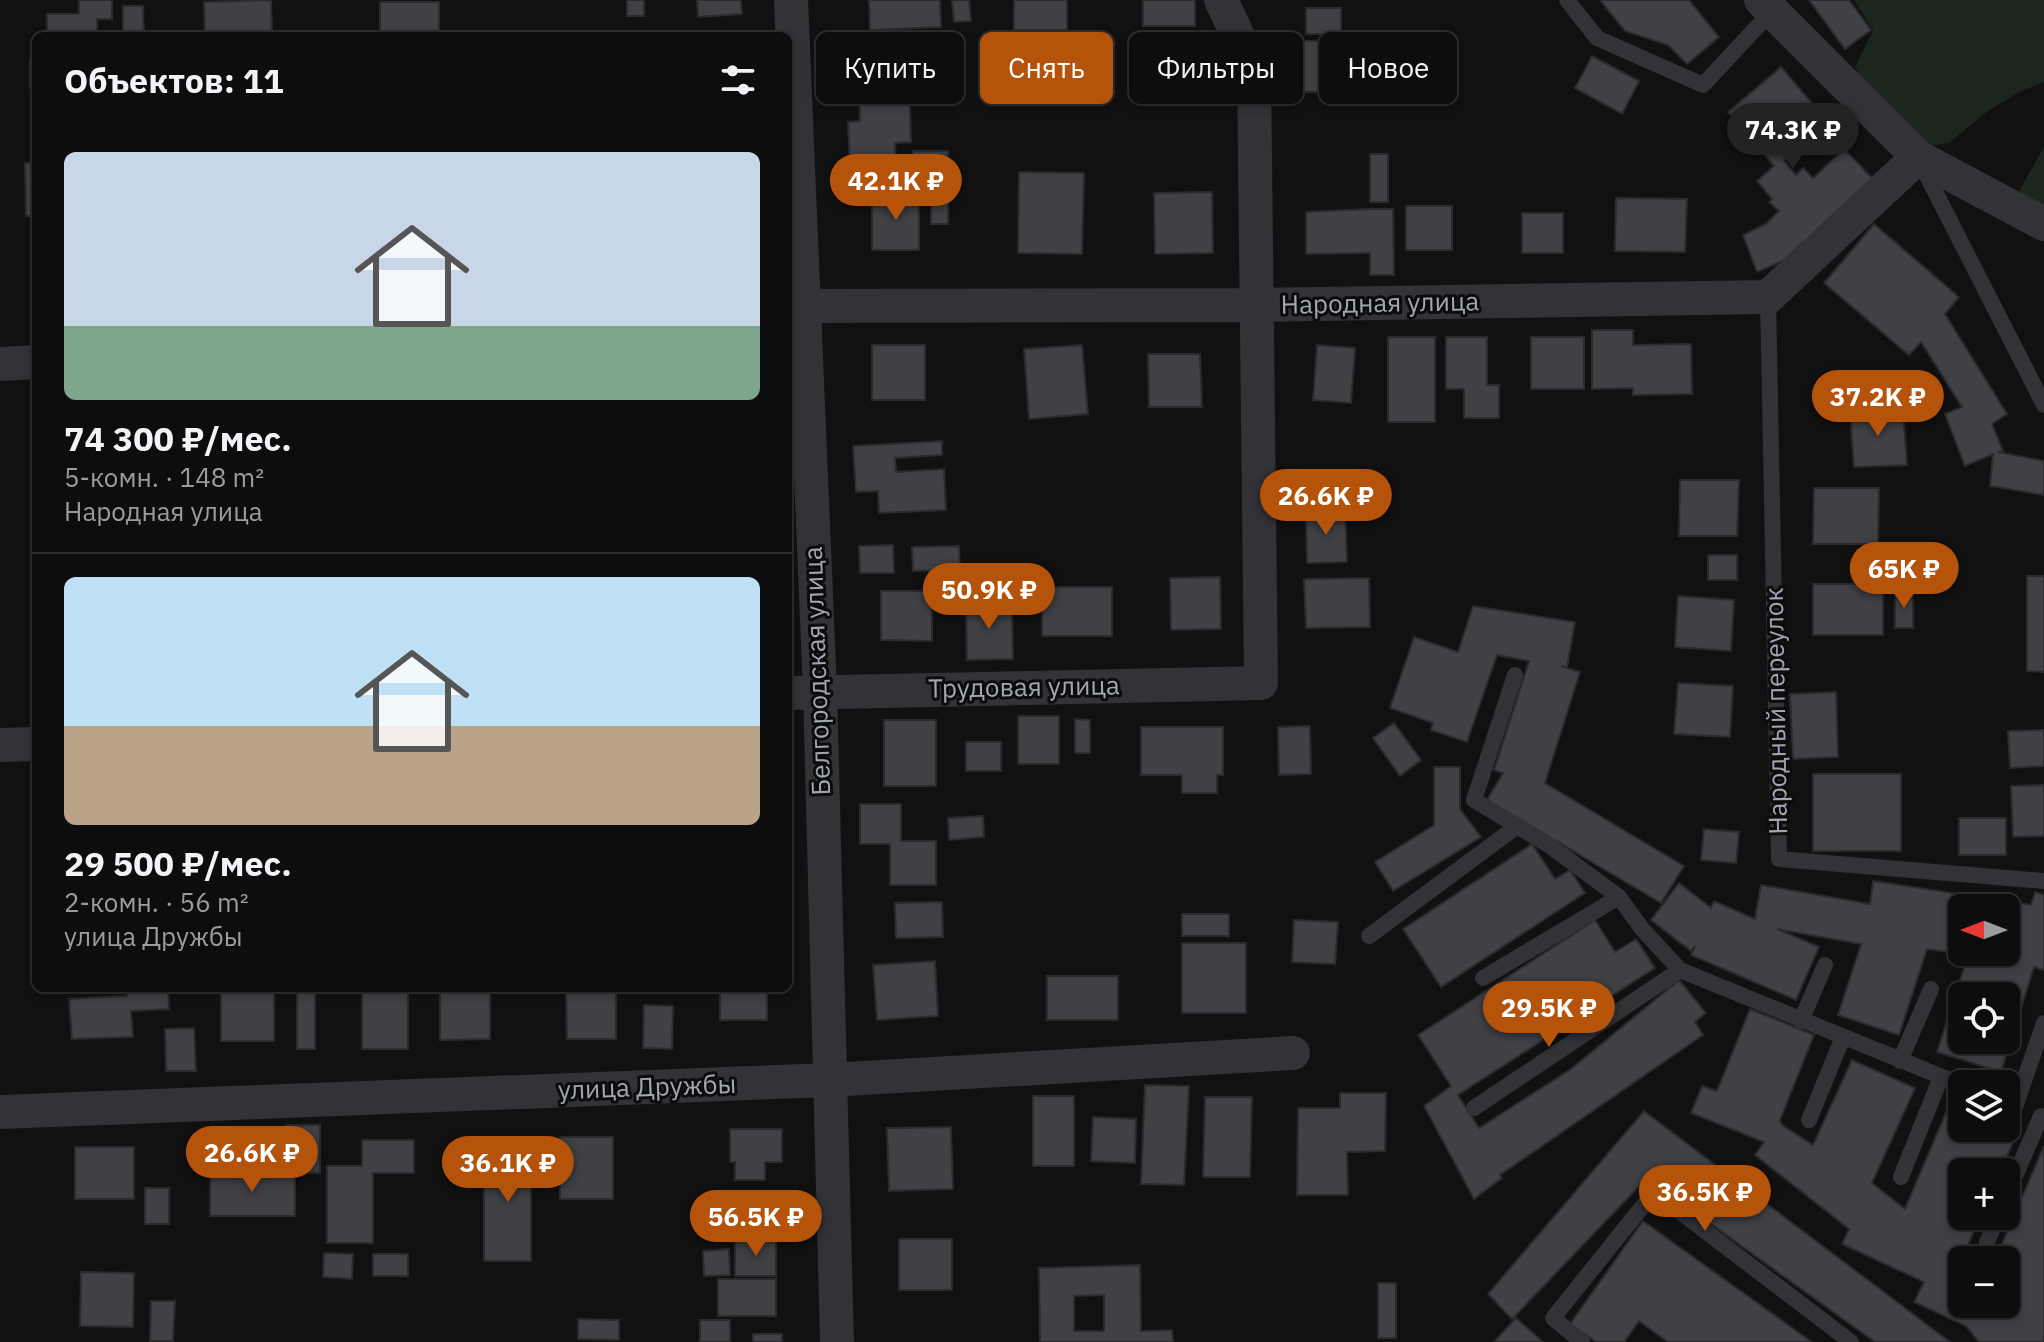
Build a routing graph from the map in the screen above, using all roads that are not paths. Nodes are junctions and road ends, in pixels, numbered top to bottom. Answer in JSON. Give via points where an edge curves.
{"nodes":[{"id":1,"x":791,"y":0,"type":"edge"},
{"id":2,"x":1221,"y":0,"type":"edge"},
{"id":3,"x":1567,"y":0,"type":"edge"},
{"id":4,"x":1766,"y":6,"type":"edge"},
{"id":5,"x":791,"y":32,"type":"edge"},
{"id":6,"x":792,"y":76,"type":"edge"},
{"id":7,"x":1918,"y":157,"type":"junction"},
{"id":8,"x":2044,"y":224,"type":"edge"},
{"id":9,"x":1768,"y":297,"type":"junction"},
{"id":10,"x":795,"y":305,"type":"edge"},
{"id":11,"x":1257,"y":305,"type":"junction"},
{"id":12,"x":32,"y":362,"type":"edge"},
{"id":13,"x":0,"y":364,"type":"edge"},
{"id":14,"x":2043,"y":400,"type":"edge"},
{"id":15,"x":1515,"y":675,"type":"dead end"},
{"id":16,"x":804,"y":692,"type":"edge"},
{"id":17,"x":32,"y":744,"type":"edge"},
{"id":18,"x":0,"y":745,"type":"edge"},
{"id":19,"x":1516,"y":827,"type":"junction"},
{"id":20,"x":2044,"y":881,"type":"edge"},
{"id":21,"x":1619,"y":897,"type":"junction"},
{"id":22,"x":1369,"y":936,"type":"dead end"},
{"id":23,"x":1825,"y":965,"type":"dead end"},
{"id":24,"x":1680,"y":970,"type":"junction"},
{"id":25,"x":1483,"y":978,"type":"dead end"},
{"id":26,"x":1931,"y":989,"type":"dead end"},
{"id":27,"x":1801,"y":1021,"type":"junction"},
{"id":28,"x":2044,"y":1023,"type":"edge"},
{"id":29,"x":1843,"y":1037,"type":"junction"},
{"id":30,"x":1293,"y":1053,"type":"dead end"},
{"id":31,"x":1900,"y":1061,"type":"junction"},
{"id":32,"x":1941,"y":1077,"type":"junction"},
{"id":33,"x":829,"y":1080,"type":"junction"},
{"id":34,"x":1948,"y":1080,"type":"edge"},
{"id":35,"x":2020,"y":1081,"type":"edge"},
{"id":36,"x":1474,"y":1108,"type":"dead end"},
{"id":37,"x":2020,"y":1108,"type":"edge"},
{"id":38,"x":0,"y":1112,"type":"edge"},
{"id":39,"x":2042,"y":1116,"type":"edge"},
{"id":40,"x":1809,"y":1120,"type":"dead end"},
{"id":41,"x":2020,"y":1166,"type":"edge"},
{"id":42,"x":1901,"y":1177,"type":"dead end"},
{"id":43,"x":1992,"y":1230,"type":"edge"},
{"id":44,"x":1987,"y":1242,"type":"dead end"},
{"id":45,"x":837,"y":1342,"type":"edge"},
{"id":46,"x":1582,"y":1342,"type":"edge"},
{"id":47,"x":1851,"y":1342,"type":"edge"}],
"edges":[{"from":1,"to":5,"type":"street","name":"Белгородская улица"},
{"from":2,"to":11,"type":"street","via":[[1254,70]]},
{"from":3,"to":4,"type":"lane","via":[[1597,38],[1703,85]]},
{"from":4,"to":7,"type":"street"},
{"from":6,"to":10,"type":"street","name":"Белгородская улица"},
{"from":7,"to":8,"type":"street"},
{"from":7,"to":9,"type":"street"},
{"from":7,"to":14,"type":"lane"},
{"from":9,"to":11,"type":"street","name":"Народная улица"},
{"from":9,"to":20,"type":"lane","name":"Народный переулок","via":[[1779,859]]},
{"from":10,"to":11,"type":"street","name":"Народная улица"},
{"from":10,"to":16,"type":"street","name":"Белгородская улица"},
{"from":11,"to":16,"type":"street","name":"Трудовая улица","via":[[1261,683]]},
{"from":12,"to":13,"type":"street"},
{"from":15,"to":19,"type":"lane","via":[[1474,800]]},
{"from":16,"to":33,"type":"street","name":"Белгородская улица"},
{"from":17,"to":18,"type":"street"},
{"from":19,"to":21,"type":"lane"},
{"from":19,"to":22,"type":"lane"},
{"from":21,"to":24,"type":"lane"},
{"from":21,"to":25,"type":"lane"},
{"from":23,"to":27,"type":"lane"},
{"from":24,"to":27,"type":"lane"},
{"from":24,"to":36,"type":"lane"},
{"from":26,"to":31,"type":"lane"},
{"from":27,"to":29,"type":"lane"},
{"from":28,"to":35,"type":"lane"},
{"from":29,"to":31,"type":"lane"},
{"from":29,"to":40,"type":"lane"},
{"from":30,"to":33,"type":"street","name":"улица Дружбы"},
{"from":31,"to":32,"type":"lane"},
{"from":32,"to":34,"type":"lane"},
{"from":32,"to":42,"type":"lane"},
{"from":33,"to":38,"type":"street","name":"улица Дружбы"},
{"from":33,"to":45,"type":"street","name":"Белгородская улица"},
{"from":37,"to":39,"type":"lane"},
{"from":39,"to":41,"type":"lane"},
{"from":43,"to":44,"type":"lane"},
{"from":46,"to":47,"type":"lane","via":[[1553,1318],[1654,1192]]}]}
